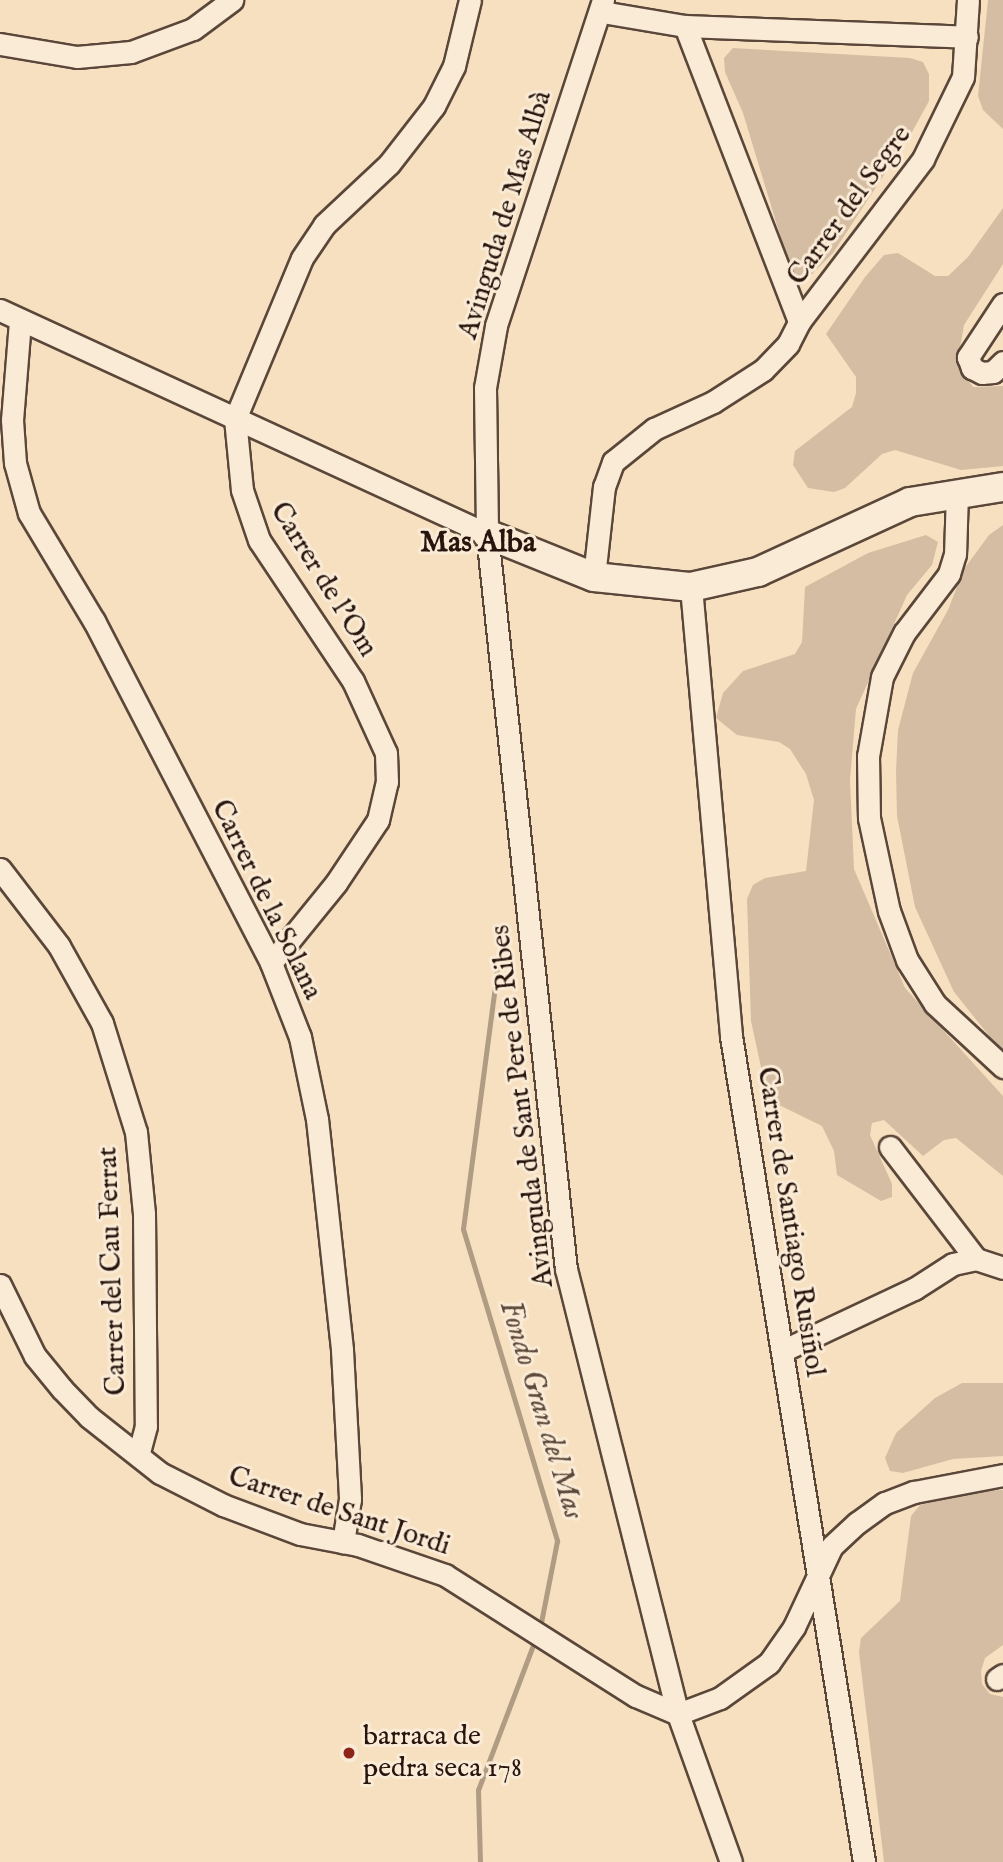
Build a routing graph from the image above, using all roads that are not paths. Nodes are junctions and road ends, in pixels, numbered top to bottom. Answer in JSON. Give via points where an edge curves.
{"nodes":[{"id":1,"x":232,"y":0,"type":"edge"},
{"id":2,"x":470,"y":0,"type":"edge"},
{"id":3,"x":968,"y":0,"type":"edge"},
{"id":4,"x":603,"y":6,"type":"edge"},
{"id":5,"x":685,"y":26,"type":"junction"},
{"id":6,"x":967,"y":37,"type":"junction"},
{"id":7,"x":0,"y":44,"type":"edge"},
{"id":8,"x":1003,"y":304,"type":"edge"},
{"id":9,"x":0,"y":310,"type":"edge"},
{"id":10,"x":20,"y":321,"type":"junction"},
{"id":11,"x":799,"y":322,"type":"junction"},
{"id":12,"x":1003,"y":362,"type":"edge"},
{"id":13,"x":235,"y":419,"type":"junction"},
{"id":14,"x":1003,"y":487,"type":"edge"},
{"id":15,"x":957,"y":492,"type":"junction"},
{"id":16,"x":487,"y":534,"type":"junction"},
{"id":17,"x":594,"y":577,"type":"junction"},
{"id":18,"x":691,"y":587,"type":"junction"},
{"id":19,"x":0,"y":869,"type":"edge"},
{"id":20,"x":271,"y":963,"type":"junction"},
{"id":21,"x":1003,"y":1066,"type":"edge"},
{"id":22,"x":890,"y":1147,"type":"dead end"},
{"id":23,"x":976,"y":1259,"type":"junction"},
{"id":24,"x":1003,"y":1268,"type":"edge"},
{"id":25,"x":0,"y":1285,"type":"edge"},
{"id":26,"x":782,"y":1350,"type":"junction"},
{"id":27,"x":138,"y":1455,"type":"junction"},
{"id":28,"x":1003,"y":1475,"type":"edge"},
{"id":29,"x":343,"y":1542,"type":"junction"},
{"id":30,"x":819,"y":1573,"type":"junction"},
{"id":31,"x":678,"y":1714,"type":"junction"},
{"id":32,"x":731,"y":1862,"type":"edge"},
{"id":33,"x":864,"y":1862,"type":"edge"}],
"edges":[{"from":1,"to":7,"type":"street","via":[[193,29],[131,52],[77,57]]},
{"from":2,"to":13,"type":"street","name":"Carrer de l'Om","via":[[454,66],[433,106],[389,164],[324,225],[302,258]]},
{"from":3,"to":6,"type":"street","name":"Carrer del Segre"},
{"from":4,"to":5,"type":"street"},
{"from":4,"to":16,"type":"street","name":"Avinguda de Mas Albà","via":[[496,326],[485,388]]},
{"from":5,"to":6,"type":"street"},
{"from":5,"to":11,"type":"street","name":"Carrer del Segre"},
{"from":6,"to":11,"type":"street","name":"Carrer del Segre","via":[[963,77],[923,159]]},
{"from":8,"to":12,"type":"street","via":[[968,357],[972,368],[982,373],[993,372]]},
{"from":9,"to":10,"type":"street"},
{"from":10,"to":13,"type":"street"},
{"from":10,"to":20,"type":"street","name":"Carrer de la Solana","via":[[12,420],[15,463],[29,513],[93,621]]},
{"from":11,"to":17,"type":"street","name":"Carrer del Segre","via":[[788,344],[762,370],[713,402],[654,429],[613,461],[604,487]]},
{"from":13,"to":16,"type":"street"},
{"from":13,"to":20,"type":"street","name":"Carrer de l'Om","via":[[242,489],[259,540],[353,681],[386,752],[387,782],[378,820],[336,883]]},
{"from":14,"to":15,"type":"street"},
{"from":15,"to":18,"type":"street","via":[[910,502],[868,518],[758,572]]},
{"from":15,"to":21,"type":"street","via":[[956,554],[949,574],[904,633],[881,677],[868,756],[869,818],[889,911],[907,960],[935,1004]]},
{"from":16,"to":17,"type":"street"},
{"from":16,"to":31,"type":"street","name":"Avinguda de Sant Pere de Ribes","via":[[566,1269]]},
{"from":17,"to":18,"type":"street"},
{"from":18,"to":26,"type":"street","name":"Carrer de Santiago Rusiñol","via":[[731,1036]]},
{"from":19,"to":27,"type":"street","name":"Carrer del Cau Ferrat","via":[[59,946],[102,1023],[136,1132],[144,1213],[146,1426]]},
{"from":20,"to":29,"type":"street","name":"Carrer de la Solana","via":[[300,1037],[332,1232],[350,1499]]},
{"from":22,"to":23,"type":"street"},
{"from":23,"to":24,"type":"street"},
{"from":23,"to":26,"type":"street","via":[[953,1264],[914,1289]]},
{"from":25,"to":27,"type":"street","name":"Carrer de Sant Jordi","via":[[35,1356],[89,1417]]},
{"from":26,"to":30,"type":"street","name":"Carrer de Santiago Rusiñol"},
{"from":27,"to":29,"type":"street","name":"Carrer de Sant Jordi","via":[[178,1484],[223,1505],[300,1534]]},
{"from":28,"to":30,"type":"street","via":[[914,1492],[885,1503],[832,1546]]},
{"from":29,"to":31,"type":"street","name":"Carrer de Sant Jordi","via":[[445,1575],[636,1696]]},
{"from":30,"to":31,"type":"street","via":[[794,1627],[769,1663],[719,1698]]},
{"from":30,"to":33,"type":"street","name":"Carrer de Santiago Rusiñol"},
{"from":31,"to":32,"type":"street","name":"Avinguda de Sant Pere de Ribes"}]}
